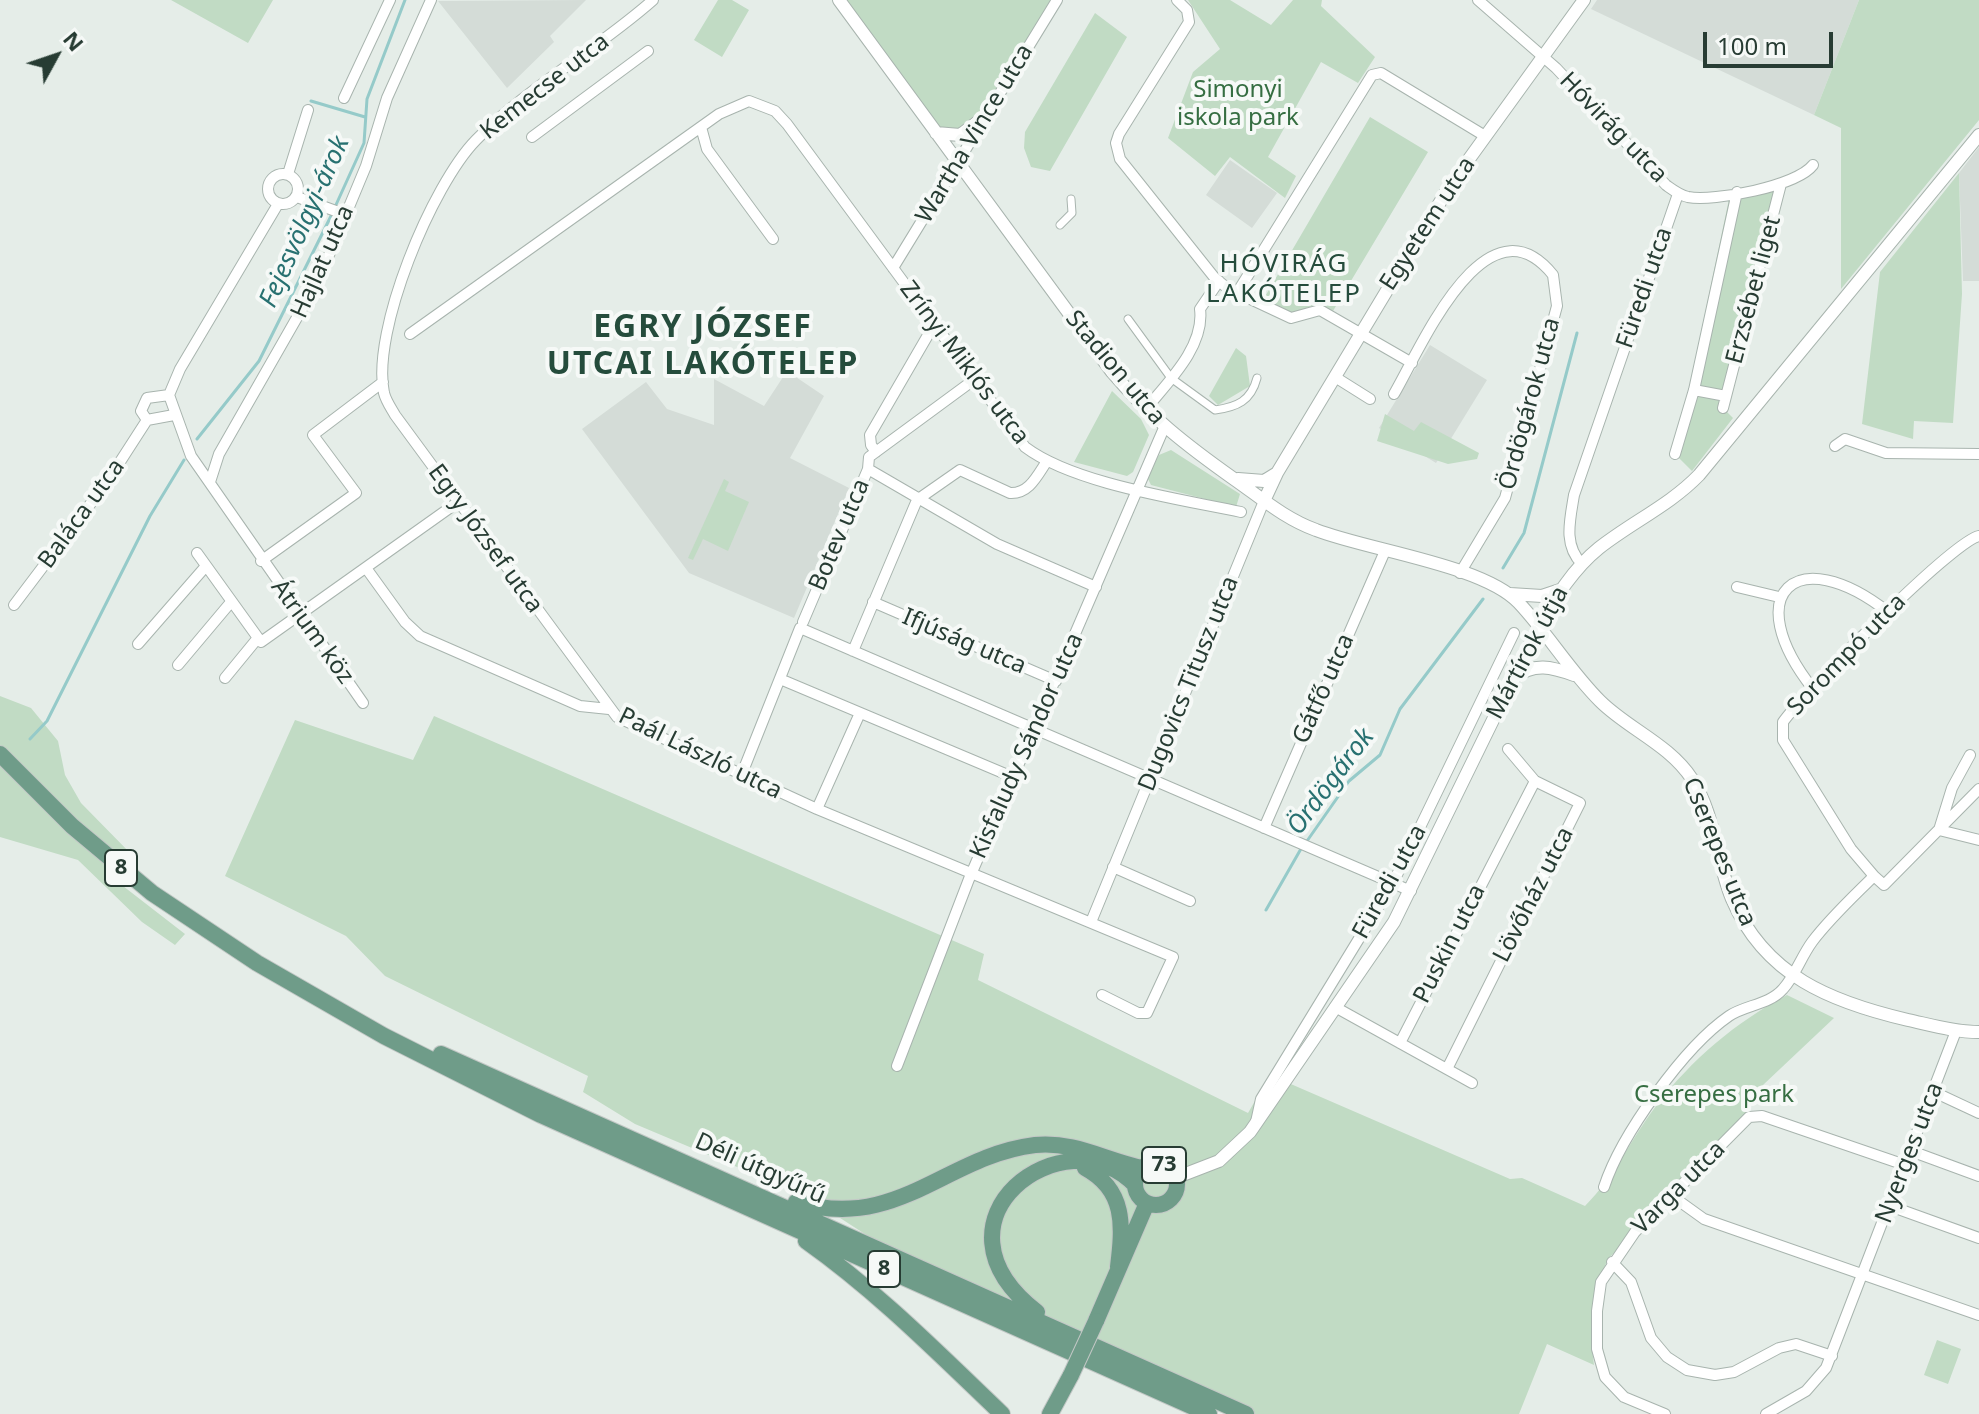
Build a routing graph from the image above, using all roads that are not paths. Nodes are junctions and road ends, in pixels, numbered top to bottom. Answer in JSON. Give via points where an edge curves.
{"nodes":[{"id":1,"x":390,"y":0,"type":"edge"},
{"id":2,"x":431,"y":0,"type":"edge"},
{"id":3,"x":653,"y":0,"type":"edge"},
{"id":4,"x":839,"y":0,"type":"edge"},
{"id":5,"x":1057,"y":0,"type":"edge"},
{"id":6,"x":1177,"y":0,"type":"edge"},
{"id":7,"x":1478,"y":0,"type":"edge"},
{"id":8,"x":1584,"y":0,"type":"edge"},
{"id":9,"x":648,"y":51,"type":"dead end"},
{"id":10,"x":1544,"y":58,"type":"junction"},
{"id":11,"x":344,"y":98,"type":"dead end"},
{"id":12,"x":308,"y":110,"type":"dead end"},
{"id":13,"x":987,"y":115,"type":"junction"},
{"id":14,"x":701,"y":127,"type":"junction"},
{"id":15,"x":936,"y":133,"type":"junction"},
{"id":16,"x":1979,"y":135,"type":"edge"},
{"id":17,"x":1485,"y":136,"type":"junction"},
{"id":18,"x":532,"y":137,"type":"dead end"},
{"id":19,"x":958,"y":162,"type":"junction"},
{"id":20,"x":1813,"y":165,"type":"dead end"},
{"id":21,"x":288,"y":174,"type":"junction"},
{"id":22,"x":1781,"y":184,"type":"junction"},
{"id":23,"x":1737,"y":192,"type":"junction"},
{"id":24,"x":1678,"y":194,"type":"junction"},
{"id":25,"x":297,"y":197,"type":"junction"},
{"id":26,"x":1071,"y":199,"type":"dead end"},
{"id":27,"x":278,"y":204,"type":"junction"},
{"id":28,"x":340,"y":213,"type":"junction"},
{"id":29,"x":1060,"y":225,"type":"dead end"},
{"id":30,"x":773,"y":239,"type":"dead end"},
{"id":31,"x":893,"y":268,"type":"junction"},
{"id":32,"x":1219,"y":281,"type":"junction"},
{"id":33,"x":1237,"y":293,"type":"junction"},
{"id":34,"x":1128,"y":319,"type":"dead end"},
{"id":35,"x":1360,"y":332,"type":"junction"},
{"id":36,"x":410,"y":334,"type":"dead end"},
{"id":37,"x":928,"y":335,"type":"dead end"},
{"id":38,"x":383,"y":361,"type":"joint"},
{"id":39,"x":1412,"y":363,"type":"junction"},
{"id":40,"x":1335,"y":377,"type":"junction"},
{"id":41,"x":1171,"y":378,"type":"junction"},
{"id":42,"x":1257,"y":378,"type":"dead end"},
{"id":43,"x":975,"y":379,"type":"junction"},
{"id":44,"x":383,"y":382,"type":"junction"},
{"id":45,"x":1694,"y":390,"type":"junction"},
{"id":46,"x":1394,"y":394,"type":"dead end"},
{"id":47,"x":169,"y":395,"type":"junction"},
{"id":48,"x":1726,"y":396,"type":"junction"},
{"id":49,"x":1370,"y":399,"type":"dead end"},
{"id":50,"x":1723,"y":408,"type":"dead end"},
{"id":51,"x":1145,"y":410,"type":"junction"},
{"id":52,"x":174,"y":415,"type":"junction"},
{"id":53,"x":147,"y":420,"type":"junction"},
{"id":54,"x":1164,"y":428,"type":"junction"},
{"id":55,"x":1835,"y":446,"type":"dead end"},
{"id":56,"x":876,"y":452,"type":"junction"},
{"id":57,"x":1675,"y":454,"type":"dead end"},
{"id":58,"x":1979,"y":454,"type":"edge"},
{"id":59,"x":1047,"y":461,"type":"junction"},
{"id":60,"x":868,"y":469,"type":"junction"},
{"id":61,"x":1277,"y":473,"type":"junction"},
{"id":62,"x":1233,"y":478,"type":"junction"},
{"id":63,"x":210,"y":482,"type":"junction"},
{"id":64,"x":1137,"y":490,"type":"junction"},
{"id":65,"x":917,"y":500,"type":"junction"},
{"id":66,"x":1264,"y":501,"type":"junction"},
{"id":67,"x":458,"y":502,"type":"junction"},
{"id":68,"x":1241,"y":512,"type":"dead end"},
{"id":69,"x":1979,"y":536,"type":"edge"},
{"id":70,"x":1385,"y":551,"type":"junction"},
{"id":71,"x":197,"y":553,"type":"dead end"},
{"id":72,"x":261,"y":561,"type":"junction"},
{"id":73,"x":1582,"y":564,"type":"junction"},
{"id":74,"x":206,"y":566,"type":"junction"},
{"id":75,"x":366,"y":568,"type":"junction"},
{"id":76,"x":1460,"y":573,"type":"junction"},
{"id":77,"x":1096,"y":587,"type":"junction"},
{"id":78,"x":1737,"y":587,"type":"dead end"},
{"id":79,"x":1560,"y":590,"type":"junction"},
{"id":80,"x":1510,"y":594,"type":"junction"},
{"id":81,"x":1779,"y":597,"type":"junction"},
{"id":82,"x":231,"y":602,"type":"junction"},
{"id":83,"x":873,"y":602,"type":"junction"},
{"id":84,"x":14,"y":605,"type":"dead end"},
{"id":85,"x":1888,"y":612,"type":"junction"},
{"id":86,"x":300,"y":615,"type":"junction"},
{"id":87,"x":801,"y":625,"type":"junction"},
{"id":88,"x":1539,"y":626,"type":"junction"},
{"id":89,"x":1514,"y":633,"type":"dead end"},
{"id":90,"x":259,"y":641,"type":"junction"},
{"id":91,"x":138,"y":644,"type":"dead end"},
{"id":92,"x":853,"y":651,"type":"junction"},
{"id":93,"x":178,"y":665,"type":"dead end"},
{"id":94,"x":1577,"y":677,"type":"junction"},
{"id":95,"x":225,"y":678,"type":"dead end"},
{"id":96,"x":1514,"y":678,"type":"junction"},
{"id":97,"x":780,"y":679,"type":"junction"},
{"id":98,"x":1056,"y":681,"type":"junction"},
{"id":99,"x":1813,"y":689,"type":"junction"},
{"id":100,"x":363,"y":703,"type":"dead end"},
{"id":101,"x":609,"y":709,"type":"junction"},
{"id":102,"x":860,"y":713,"type":"junction"},
{"id":103,"x":1035,"y":730,"type":"junction"},
{"id":104,"x":1508,"y":749,"type":"dead end"},
{"id":105,"x":0,"y":754,"type":"edge"},
{"id":106,"x":1970,"y":755,"type":"dead end"},
{"id":107,"x":741,"y":776,"type":"junction"},
{"id":108,"x":1015,"y":778,"type":"junction"},
{"id":109,"x":1150,"y":779,"type":"junction"},
{"id":110,"x":1535,"y":781,"type":"junction"},
{"id":111,"x":1979,"y":789,"type":"edge"},
{"id":112,"x":817,"y":809,"type":"junction"},
{"id":113,"x":1264,"y":828,"type":"junction"},
{"id":114,"x":1939,"y":830,"type":"junction"},
{"id":115,"x":1979,"y":840,"type":"edge"},
{"id":116,"x":1113,"y":867,"type":"junction"},
{"id":117,"x":972,"y":873,"type":"junction"},
{"id":118,"x":1874,"y":876,"type":"junction"},
{"id":119,"x":1393,"y":883,"type":"junction"},
{"id":120,"x":1411,"y":891,"type":"junction"},
{"id":121,"x":1190,"y":901,"type":"dead end"},
{"id":122,"x":1091,"y":922,"type":"junction"},
{"id":123,"x":257,"y":963,"type":"junction"},
{"id":124,"x":1790,"y":976,"type":"junction"},
{"id":125,"x":1102,"y":995,"type":"dead end"},
{"id":126,"x":1335,"y":1007,"type":"junction"},
{"id":127,"x":1956,"y":1031,"type":"junction"},
{"id":128,"x":1979,"y":1032,"type":"edge"},
{"id":129,"x":1400,"y":1043,"type":"junction"},
{"id":130,"x":897,"y":1066,"type":"dead end"},
{"id":131,"x":1447,"y":1069,"type":"junction"},
{"id":132,"x":1472,"y":1083,"type":"dead end"},
{"id":133,"x":1934,"y":1092,"type":"junction"},
{"id":134,"x":1979,"y":1113,"type":"edge"},
{"id":135,"x":1256,"y":1124,"type":"junction"},
{"id":136,"x":1911,"y":1151,"type":"junction"},
{"id":137,"x":1068,"y":1161,"type":"junction"},
{"id":138,"x":1905,"y":1165,"type":"junction"},
{"id":139,"x":1142,"y":1168,"type":"junction"},
{"id":140,"x":1979,"y":1176,"type":"edge"},
{"id":141,"x":1175,"y":1178,"type":"junction"},
{"id":142,"x":1135,"y":1185,"type":"junction"},
{"id":143,"x":1604,"y":1187,"type":"dead end"},
{"id":144,"x":752,"y":1191,"type":"junction"},
{"id":145,"x":1672,"y":1196,"type":"junction"},
{"id":146,"x":1147,"y":1203,"type":"junction"},
{"id":147,"x":1890,"y":1206,"type":"junction"},
{"id":148,"x":776,"y":1220,"type":"junction"},
{"id":149,"x":1979,"y":1238,"type":"edge"},
{"id":150,"x":1612,"y":1262,"type":"junction"},
{"id":151,"x":1118,"y":1267,"type":"junction"},
{"id":152,"x":1864,"y":1275,"type":"junction"},
{"id":153,"x":1979,"y":1315,"type":"edge"},
{"id":154,"x":1067,"y":1334,"type":"junction"},
{"id":155,"x":1832,"y":1356,"type":"junction"},
{"id":156,"x":1055,"y":1411,"type":"edge"},
{"id":157,"x":1002,"y":1414,"type":"edge"},
{"id":158,"x":1209,"y":1414,"type":"edge"},
{"id":159,"x":1246,"y":1414,"type":"edge"},
{"id":160,"x":1665,"y":1414,"type":"edge"},
{"id":161,"x":1766,"y":1414,"type":"edge"}],
"edges":[{"from":1,"to":11,"type":"street"},
{"from":2,"to":28,"type":"street","name":"Hajlat utca","via":[[387,98],[366,166]]},
{"from":3,"to":38,"type":"street","name":"Kemecse utca","via":[[487,129],[463,155],[440,190],[401,287]]},
{"from":4,"to":15,"type":"street","name":"Stadion utca"},
{"from":5,"to":13,"type":"street","name":"Wartha Vince utca"},
{"from":6,"to":32,"type":"street","via":[[1189,22],[1116,143],[1120,159]]},
{"from":7,"to":10,"type":"street","name":"Hóvirág utca"},
{"from":8,"to":10,"type":"street","name":"Egyetem utca"},
{"from":9,"to":18,"type":"street"},
{"from":10,"to":17,"type":"street","name":"Egyetem utca"},
{"from":10,"to":24,"type":"street","name":"Hóvirág utca"},
{"from":12,"to":21,"type":"street","name":"Baláca utca"},
{"from":13,"to":15,"type":"street","via":[[960,135]]},
{"from":13,"to":19,"type":"street","name":"Wartha Vince utca"},
{"from":14,"to":30,"type":"street","via":[[707,149]]},
{"from":14,"to":31,"type":"street","name":"Zrínyi Miklós utca","via":[[749,101],[775,111]]},
{"from":14,"to":36,"type":"street"},
{"from":15,"to":19,"type":"street","name":"Stadion utca"},
{"from":16,"to":73,"type":"street","name":"Mártírok útja","via":[[1699,475]]},
{"from":17,"to":33,"type":"street","via":[[1381,73],[1372,75]]},
{"from":17,"to":35,"type":"street","name":"Egyetem utca"},
{"from":19,"to":31,"type":"street","name":"Wartha Vince utca"},
{"from":19,"to":51,"type":"street","name":"Stadion utca"},
{"from":20,"to":22,"type":"street","name":"Hóvirág utca"},
{"from":21,"to":25,"type":"street","via":[[297,181]]},
{"from":21,"to":27,"type":"street","name":"Baláca utca","via":[[269,183],[269,194]]},
{"from":22,"to":23,"type":"street","name":"Hóvirág utca"},
{"from":22,"to":48,"type":"street","name":"Erzsébet liget"},
{"from":23,"to":24,"type":"street","name":"Hóvirág utca"},
{"from":23,"to":45,"type":"street","name":"Erzsébet liget"},
{"from":24,"to":73,"type":"street","name":"Füredi utca","via":[[1574,495],[1569,540],[1571,553]]},
{"from":25,"to":27,"type":"street"},
{"from":25,"to":28,"type":"street"},
{"from":26,"to":29,"type":"street","via":[[1072,213]]},
{"from":27,"to":47,"type":"street","name":"Baláca utca"},
{"from":28,"to":63,"type":"street","name":"Hajlat utca","via":[[314,289],[219,454]]},
{"from":31,"to":43,"type":"street","name":"Zrínyi Miklós utca"},
{"from":32,"to":33,"type":"street"},
{"from":32,"to":41,"type":"street","via":[[1200,309],[1193,342]]},
{"from":33,"to":35,"type":"street","via":[[1291,318],[1320,310]]},
{"from":34,"to":41,"type":"street"},
{"from":35,"to":39,"type":"street"},
{"from":35,"to":40,"type":"street","name":"Egyetem utca"},
{"from":37,"to":56,"type":"street","name":"Botev utca","via":[[870,435]]},
{"from":38,"to":44,"type":"street","name":"Egry József utca"},
{"from":39,"to":46,"type":"street","name":"Ördögárok utca"},
{"from":39,"to":76,"type":"street","name":"Ördögárok utca","via":[[1471,270],[1496,253],[1524,252],[1546,266],[1556,283],[1557,306],[1505,498]]},
{"from":40,"to":49,"type":"street"},
{"from":40,"to":61,"type":"street","name":"Egyetem utca"},
{"from":41,"to":42,"type":"street","via":[[1215,410],[1236,407],[1254,391]]},
{"from":41,"to":51,"type":"street"},
{"from":43,"to":56,"type":"street","name":"Botev utca"},
{"from":43,"to":59,"type":"street","name":"Zrínyi Miklós utca","via":[[1018,440]]},
{"from":44,"to":67,"type":"street","name":"Egry József utca","via":[[395,415]]},
{"from":44,"to":72,"type":"street","name":"Átrium köz","via":[[313,435],[356,493]]},
{"from":45,"to":48,"type":"street","name":"Erzsébet liget"},
{"from":45,"to":57,"type":"street","name":"Erzsébet liget"},
{"from":47,"to":52,"type":"street"},
{"from":47,"to":53,"type":"street","name":"Baláca utca","via":[[147,398],[141,411]]},
{"from":48,"to":50,"type":"street","name":"Erzsébet liget"},
{"from":51,"to":54,"type":"street","name":"Stadion utca"},
{"from":52,"to":53,"type":"street"},
{"from":52,"to":63,"type":"street","via":[[191,456]]},
{"from":53,"to":84,"type":"street","name":"Baláca utca"},
{"from":54,"to":62,"type":"street","name":"Stadion utca"},
{"from":54,"to":64,"type":"street","name":"Kisfaludy Sándor utca"},
{"from":55,"to":58,"type":"street","via":[[1845,439],[1886,453]]},
{"from":56,"to":60,"type":"street","name":"Botev utca","via":[[869,457]]},
{"from":59,"to":64,"type":"street","name":"Zrínyi Miklós utca"},
{"from":59,"to":65,"type":"street","via":[[1019,493],[960,470]]},
{"from":60,"to":65,"type":"street"},
{"from":60,"to":87,"type":"street","name":"Botev utca"},
{"from":61,"to":62,"type":"street","via":[[1264,481]]},
{"from":61,"to":66,"type":"street","name":"Egyetem utca"},
{"from":62,"to":66,"type":"street","name":"Stadion utca"},
{"from":63,"to":72,"type":"street","name":"Átrium köz"},
{"from":64,"to":68,"type":"street","name":"Zrínyi Miklós utca"},
{"from":64,"to":77,"type":"street","name":"Kisfaludy Sándor utca"},
{"from":65,"to":77,"type":"street","via":[[997,544]]},
{"from":65,"to":83,"type":"street"},
{"from":66,"to":70,"type":"street","name":"Stadion utca","via":[[1313,530]]},
{"from":66,"to":109,"type":"street","name":"Dugovics Titusz utca"},
{"from":67,"to":75,"type":"street"},
{"from":67,"to":101,"type":"street","name":"Egry József utca"},
{"from":69,"to":85,"type":"street","name":"Sorompó utca","via":[[1963,543]]},
{"from":70,"to":76,"type":"street","name":"Stadion utca"},
{"from":70,"to":113,"type":"street","name":"Gátfő utca"},
{"from":71,"to":74,"type":"street"},
{"from":72,"to":86,"type":"street","name":"Átrium köz"},
{"from":73,"to":79,"type":"street","name":"Mártírok útja"},
{"from":74,"to":82,"type":"street"},
{"from":74,"to":91,"type":"street"},
{"from":75,"to":86,"type":"street"},
{"from":75,"to":101,"type":"street","name":"Paál László utca","via":[[420,636],[580,706]]},
{"from":76,"to":80,"type":"street","name":"Stadion utca"},
{"from":77,"to":98,"type":"street","name":"Kisfaludy Sándor utca"},
{"from":78,"to":81,"type":"street"},
{"from":79,"to":80,"type":"street","via":[[1542,596]]},
{"from":79,"to":88,"type":"street","name":"Mártírok útja"},
{"from":80,"to":88,"type":"street","name":"Stadion utca"},
{"from":81,"to":85,"type":"street","via":[[1790,584],[1814,578],[1863,593]]},
{"from":81,"to":99,"type":"street","via":[[1779,629]]},
{"from":82,"to":90,"type":"street"},
{"from":82,"to":93,"type":"street"},
{"from":83,"to":92,"type":"street"},
{"from":83,"to":98,"type":"street","name":"Ifjúság utca"},
{"from":85,"to":99,"type":"street","name":"Sorompó utca"},
{"from":86,"to":90,"type":"street"},
{"from":86,"to":100,"type":"street","name":"Átrium köz"},
{"from":87,"to":92,"type":"street"},
{"from":87,"to":97,"type":"street","name":"Botev utca"},
{"from":88,"to":94,"type":"street","name":"Cserepes utca"},
{"from":88,"to":96,"type":"street","name":"Mártírok útja"},
{"from":89,"to":119,"type":"street","name":"Füredi utca"},
{"from":90,"to":95,"type":"street"},
{"from":92,"to":103,"type":"street"},
{"from":94,"to":96,"type":"street","via":[[1537,667]]},
{"from":94,"to":124,"type":"street","name":"Cserepes utca","via":[[1691,777],[1741,917]]},
{"from":96,"to":120,"type":"street","name":"Mártírok útja"},
{"from":97,"to":102,"type":"street"},
{"from":97,"to":107,"type":"street","name":"Botev utca"},
{"from":98,"to":103,"type":"street","name":"Kisfaludy Sándor utca"},
{"from":99,"to":118,"type":"street","name":"Sorompó utca","via":[[1785,718],[1782,735],[1851,849]]},
{"from":101,"to":107,"type":"street","name":"Paál László utca","via":[[627,724]]},
{"from":102,"to":108,"type":"street"},
{"from":102,"to":112,"type":"street"},
{"from":103,"to":108,"type":"street","name":"Kisfaludy Sándor utca"},
{"from":103,"to":109,"type":"street"},
{"from":104,"to":110,"type":"street","name":"Lövőház utca"},
{"from":105,"to":123,"type":"main road","name":"Déli útgyűrű","number":"8","via":[[122,869]]},
{"from":106,"to":114,"type":"street","via":[[1952,788]]},
{"from":107,"to":112,"type":"street","name":"Paál László utca"},
{"from":108,"to":117,"type":"street","name":"Kisfaludy Sándor utca"},
{"from":109,"to":113,"type":"street"},
{"from":109,"to":116,"type":"street","name":"Dugovics Titusz utca"},
{"from":110,"to":129,"type":"street","name":"Puskin utca"},
{"from":110,"to":131,"type":"street","name":"Lövőház utca","via":[[1580,803]]},
{"from":111,"to":114,"type":"street"},
{"from":112,"to":117,"type":"street","name":"Paál László utca"},
{"from":113,"to":119,"type":"street"},
{"from":114,"to":115,"type":"street"},
{"from":114,"to":118,"type":"street","via":[[1884,885]]},
{"from":116,"to":121,"type":"street"},
{"from":116,"to":122,"type":"street","name":"Dugovics Titusz utca"},
{"from":117,"to":122,"type":"street"},
{"from":117,"to":130,"type":"street","name":"Kisfaludy Sándor utca"},
{"from":118,"to":124,"type":"street","via":[[1823,928]]},
{"from":119,"to":120,"type":"street"},
{"from":119,"to":135,"type":"street","name":"Füredi utca","via":[[1261,1099]]},
{"from":120,"to":126,"type":"street","name":"Mártírok útja"},
{"from":122,"to":125,"type":"street","via":[[1173,957],[1147,1013]]},
{"from":123,"to":144,"type":"main road","name":"Déli útgyűrű","number":"8","via":[[455,1061]]},
{"from":123,"to":148,"type":"main road","name":"Déli útgyűrű","number":"8","via":[[473,1082]]},
{"from":124,"to":127,"type":"street","name":"Cserepes utca","via":[[1844,1003]]},
{"from":124,"to":143,"type":"street","via":[[1782,991],[1729,1016],[1681,1065],[1620,1149]]},
{"from":126,"to":129,"type":"street"},
{"from":126,"to":135,"type":"street","name":"Mártírok útja"},
{"from":127,"to":128,"type":"street","name":"Cserepes utca"},
{"from":127,"to":133,"type":"street","name":"Nyerges utca"},
{"from":129,"to":131,"type":"street"},
{"from":131,"to":132,"type":"street"},
{"from":133,"to":134,"type":"street"},
{"from":133,"to":136,"type":"street","name":"Nyerges utca"},
{"from":135,"to":141,"type":"street","name":"Mártírok útja","via":[[1219,1161]]},
{"from":136,"to":138,"type":"street","name":"Nyerges utca"},
{"from":136,"to":140,"type":"street"},
{"from":137,"to":142,"type":"main road","via":[[1097,1166]]},
{"from":137,"to":151,"type":"main road","via":[[1101,1178],[1116,1197],[1123,1228]]},
{"from":137,"to":154,"type":"main road","via":[[1041,1168],[1011,1191],[996,1214],[992,1246],[1006,1284]]},
{"from":138,"to":145,"type":"street","name":"Varga utca","via":[[1762,1116],[1749,1117]]},
{"from":138,"to":147,"type":"street","name":"Nyerges utca"},
{"from":139,"to":141,"type":"main road","number":"73","via":[[1159,1163]]},
{"from":139,"to":142,"type":"main road","number":"73"},
{"from":139,"to":144,"type":"main road","via":[[1077,1147],[1037,1145],[996,1153],[879,1206],[812,1207]]},
{"from":141,"to":146,"type":"main road","number":"73","via":[[1169,1199]]},
{"from":142,"to":146,"type":"main road","number":"73"},
{"from":144,"to":154,"type":"main road","name":"Déli útgyűrű","number":"8"},
{"from":145,"to":150,"type":"street","name":"Varga utca"},
{"from":145,"to":152,"type":"street","via":[[1697,1216]]},
{"from":146,"to":151,"type":"main road","number":"73"},
{"from":147,"to":149,"type":"street"},
{"from":147,"to":152,"type":"street","name":"Nyerges utca"},
{"from":148,"to":157,"type":"main road","via":[[855,1276]]},
{"from":148,"to":158,"type":"main road","name":"Déli útgyűrű","number":"8"},
{"from":150,"to":155,"type":"street","via":[[1631,1282],[1651,1338],[1677,1365],[1696,1373],[1725,1374],[1796,1344]]},
{"from":150,"to":160,"type":"street","name":"Varga utca","via":[[1601,1282],[1597,1311],[1600,1366],[1614,1390]]},
{"from":151,"to":156,"type":"main road","number":"73","bridge":true},
{"from":152,"to":153,"type":"street"},
{"from":152,"to":155,"type":"street","name":"Nyerges utca"},
{"from":154,"to":159,"type":"main road","name":"Déli útgyűrű","number":"8"},
{"from":155,"to":161,"type":"street","name":"Nyerges utca","via":[[1817,1381]]}]}
